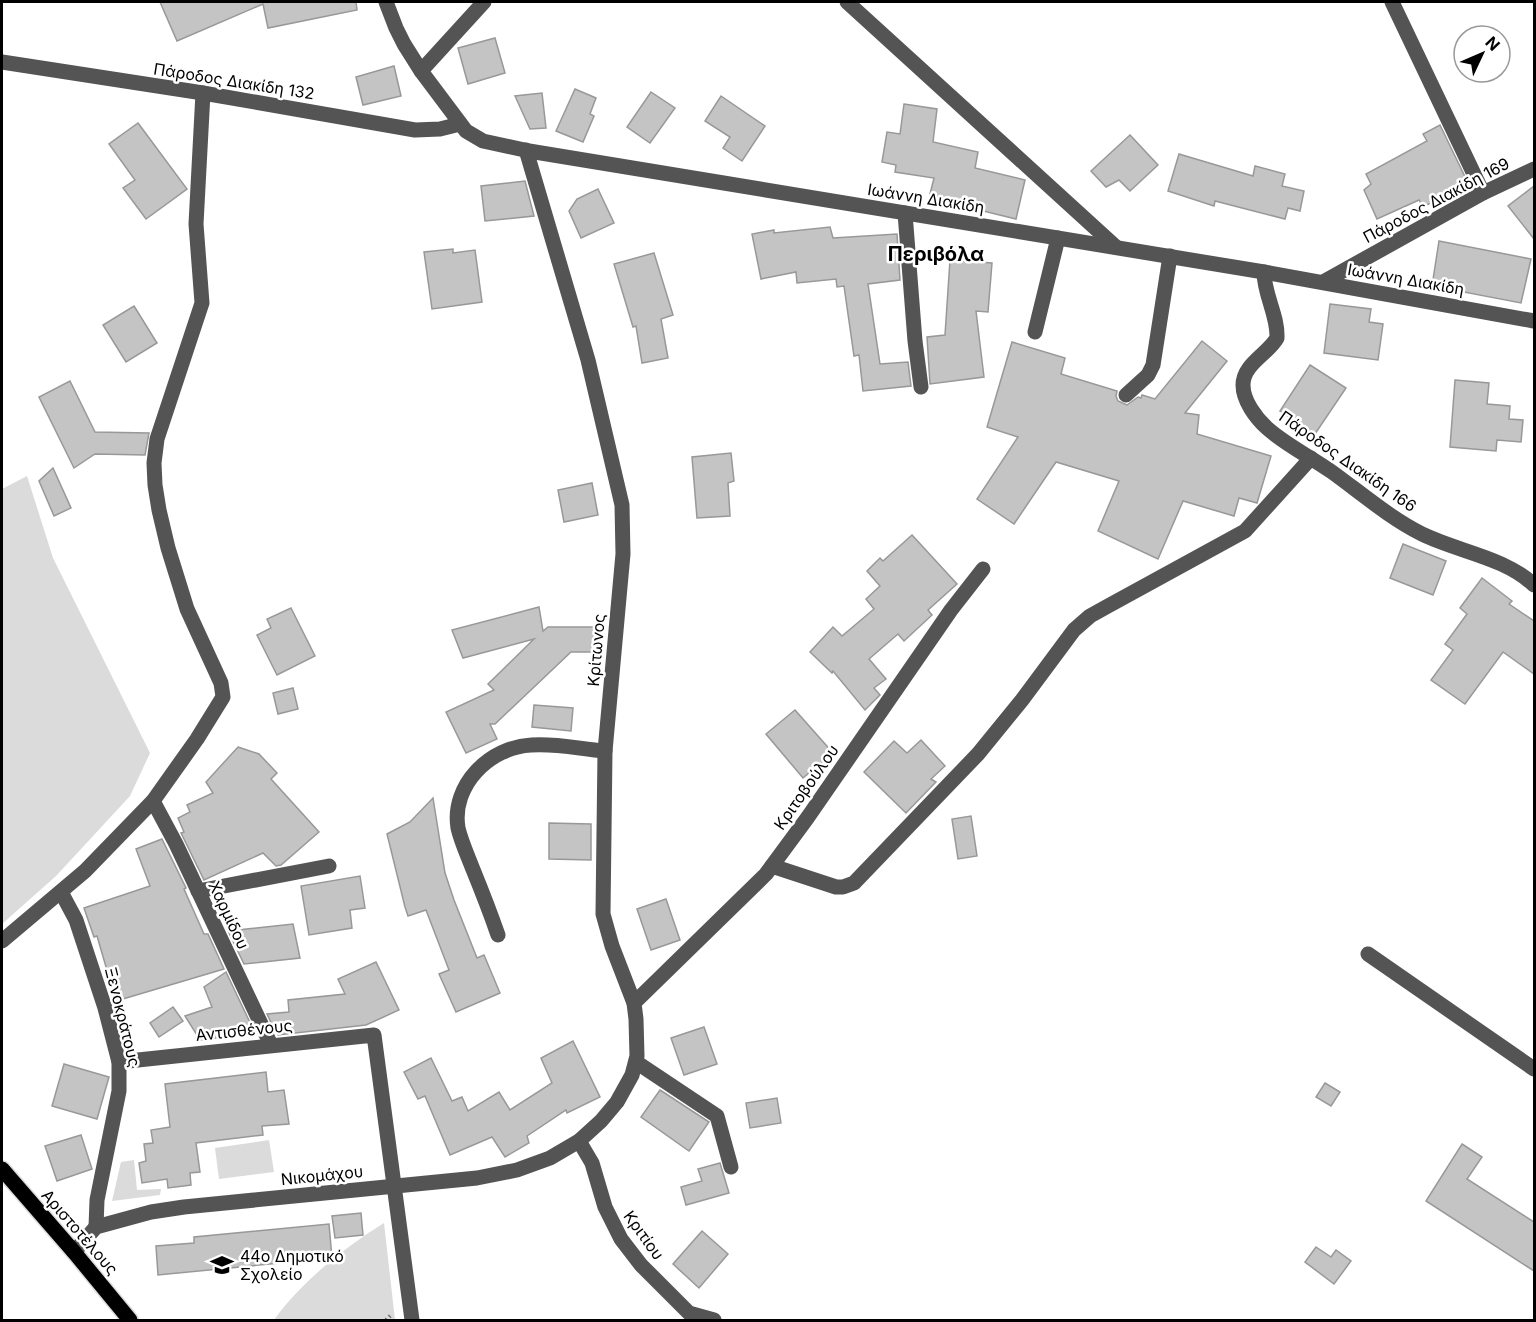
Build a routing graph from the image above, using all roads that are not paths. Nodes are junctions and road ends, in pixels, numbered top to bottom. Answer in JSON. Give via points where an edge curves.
{"nodes":[{"id":1,"x":386,"y":2,"type":"edge"},
{"id":2,"x":484,"y":2,"type":"edge"},
{"id":3,"x":846,"y":2,"type":"edge"},
{"id":4,"x":1392,"y":2,"type":"edge"},
{"id":5,"x":2,"y":62,"type":"edge"},
{"id":6,"x":421,"y":71,"type":"junction"},
{"id":7,"x":202,"y":93,"type":"junction"},
{"id":8,"x":460,"y":124,"type":"junction"},
{"id":9,"x":526,"y":150,"type":"junction"},
{"id":10,"x":1534,"y":168,"type":"edge"},
{"id":11,"x":1483,"y":193,"type":"junction"},
{"id":12,"x":905,"y":213,"type":"junction"},
{"id":13,"x":1058,"y":238,"type":"junction"},
{"id":14,"x":1116,"y":248,"type":"junction"},
{"id":15,"x":1170,"y":256,"type":"junction"},
{"id":16,"x":1264,"y":272,"type":"junction"},
{"id":17,"x":1323,"y":282,"type":"junction"},
{"id":18,"x":1534,"y":321,"type":"edge"},
{"id":19,"x":1035,"y":332,"type":"dead end"},
{"id":20,"x":921,"y":387,"type":"dead end"},
{"id":21,"x":1126,"y":395,"type":"dead end"},
{"id":22,"x":1311,"y":458,"type":"junction"},
{"id":23,"x":983,"y":569,"type":"dead end"},
{"id":24,"x":1534,"y":585,"type":"edge"},
{"id":25,"x":604,"y":751,"type":"junction"},
{"id":26,"x":153,"y":801,"type":"junction"},
{"id":27,"x":328,"y":866,"type":"dead end"},
{"id":28,"x":772,"y":866,"type":"junction"},
{"id":29,"x":198,"y":891,"type":"junction"},
{"id":30,"x":61,"y":892,"type":"junction"},
{"id":31,"x":498,"y":935,"type":"dead end"},
{"id":32,"x":2,"y":941,"type":"edge"},
{"id":33,"x":1368,"y":954,"type":"dead end"},
{"id":34,"x":634,"y":1003,"type":"junction"},
{"id":35,"x":271,"y":1045,"type":"junction"},
{"id":36,"x":118,"y":1062,"type":"junction"},
{"id":37,"x":636,"y":1062,"type":"junction"},
{"id":38,"x":1534,"y":1069,"type":"edge"},
{"id":39,"x":579,"y":1142,"type":"junction"},
{"id":40,"x":731,"y":1167,"type":"dead end"},
{"id":41,"x":2,"y":1169,"type":"edge"},
{"id":42,"x":7,"y":1185,"type":"edge"},
{"id":43,"x":394,"y":1186,"type":"junction"},
{"id":44,"x":96,"y":1227,"type":"junction"},
{"id":45,"x":74,"y":1252,"type":"junction"},
{"id":46,"x":130,"y":1320,"type":"edge"},
{"id":47,"x":412,"y":1320,"type":"edge"},
{"id":48,"x":714,"y":1320,"type":"edge"}],
"edges":[{"from":1,"to":6,"type":"street","name":"Ιωάννη Διακίδη"},
{"from":2,"to":6,"type":"street"},
{"from":3,"to":14,"type":"street"},
{"from":4,"to":11,"type":"street"},
{"from":5,"to":7,"type":"street","name":"Πάροδος Διακίδη 132"},
{"from":6,"to":8,"type":"street","name":"Ιωάννη Διακίδη"},
{"from":7,"to":8,"type":"street","name":"Πάροδος Διακίδη 132","via":[[415,130]]},
{"from":7,"to":26,"type":"street","via":[[196,224],[202,303],[158,439],[154,463],[165,538],[187,609],[221,683],[223,697]]},
{"from":8,"to":9,"type":"street","name":"Ιωάννη Διακίδη","via":[[483,141]]},
{"from":9,"to":12,"type":"street","name":"Ιωάννη Διακίδη"},
{"from":9,"to":25,"type":"street","name":"Κρίτωνος","via":[[588,360],[622,505],[623,554]]},
{"from":10,"to":11,"type":"street","name":"Πάροδος Διακίδη 169"},
{"from":11,"to":17,"type":"street","name":"Πάροδος Διακίδη 169"},
{"from":12,"to":13,"type":"street","name":"Ιωάννη Διακίδη"},
{"from":12,"to":20,"type":"street"},
{"from":13,"to":14,"type":"street","name":"Ιωάννη Διακίδη"},
{"from":13,"to":19,"type":"street"},
{"from":14,"to":15,"type":"street","name":"Ιωάννη Διακίδη"},
{"from":15,"to":16,"type":"street","name":"Ιωάννη Διακίδη"},
{"from":15,"to":21,"type":"street","via":[[1153,366]]},
{"from":16,"to":17,"type":"street","name":"Ιωάννη Διακίδη"},
{"from":16,"to":22,"type":"street","name":"Πάροδος Διακίδη 166","via":[[1277,338],[1250,367],[1243,386],[1259,420]]},
{"from":17,"to":18,"type":"street","name":"Ιωάννη Διακίδη"},
{"from":22,"to":24,"type":"street","name":"Πάροδος Διακίδη 166","via":[[1422,534],[1498,563]]},
{"from":22,"to":28,"type":"street","via":[[1245,531],[1090,616],[1074,630],[978,754],[854,883],[836,887]]},
{"from":23,"to":28,"type":"street","name":"Κριτοβούλου"},
{"from":25,"to":31,"type":"street","via":[[542,745],[516,747],[492,759],[464,787],[458,803],[458,826]]},
{"from":25,"to":34,"type":"street","name":"Κρίτωνος","via":[[603,918]]},
{"from":26,"to":29,"type":"street","name":"Χαρμίδου"},
{"from":26,"to":30,"type":"street"},
{"from":27,"to":29,"type":"street"},
{"from":28,"to":34,"type":"street","name":"Κριτοβούλου"},
{"from":29,"to":35,"type":"street","name":"Χαρμίδου"},
{"from":30,"to":32,"type":"street"},
{"from":30,"to":36,"type":"street","name":"Ξενοκράτους","via":[[86,949]]},
{"from":33,"to":38,"type":"street"},
{"from":34,"to":37,"type":"street","name":"Κρίτωνος"},
{"from":35,"to":36,"type":"street","name":"Αντισθένους"},
{"from":35,"to":43,"type":"street","name":"Αντισθένους","via":[[374,1035]]},
{"from":36,"to":44,"type":"street","name":"Ξενοκράτους","via":[[121,1082],[97,1200]]},
{"from":37,"to":39,"type":"street","name":"Κρίτωνος","via":[[617,1102]]},
{"from":37,"to":40,"type":"street","via":[[717,1116]]},
{"from":39,"to":43,"type":"street","name":"Νικομάχου","via":[[550,1158],[505,1174]]},
{"from":39,"to":48,"type":"street","name":"Κριτίου","via":[[592,1163],[604,1207],[621,1239],[688,1313]]},
{"from":41,"to":42,"type":"main road","name":"Αριστοτέλους"},
{"from":42,"to":45,"type":"main road","name":"Αριστοτέλους"},
{"from":43,"to":44,"type":"street","name":"Νικομάχου","via":[[184,1207]]},
{"from":43,"to":47,"type":"street"},
{"from":44,"to":45,"type":"street"},
{"from":45,"to":46,"type":"main road","name":"Αριστοτέλους"}]}
